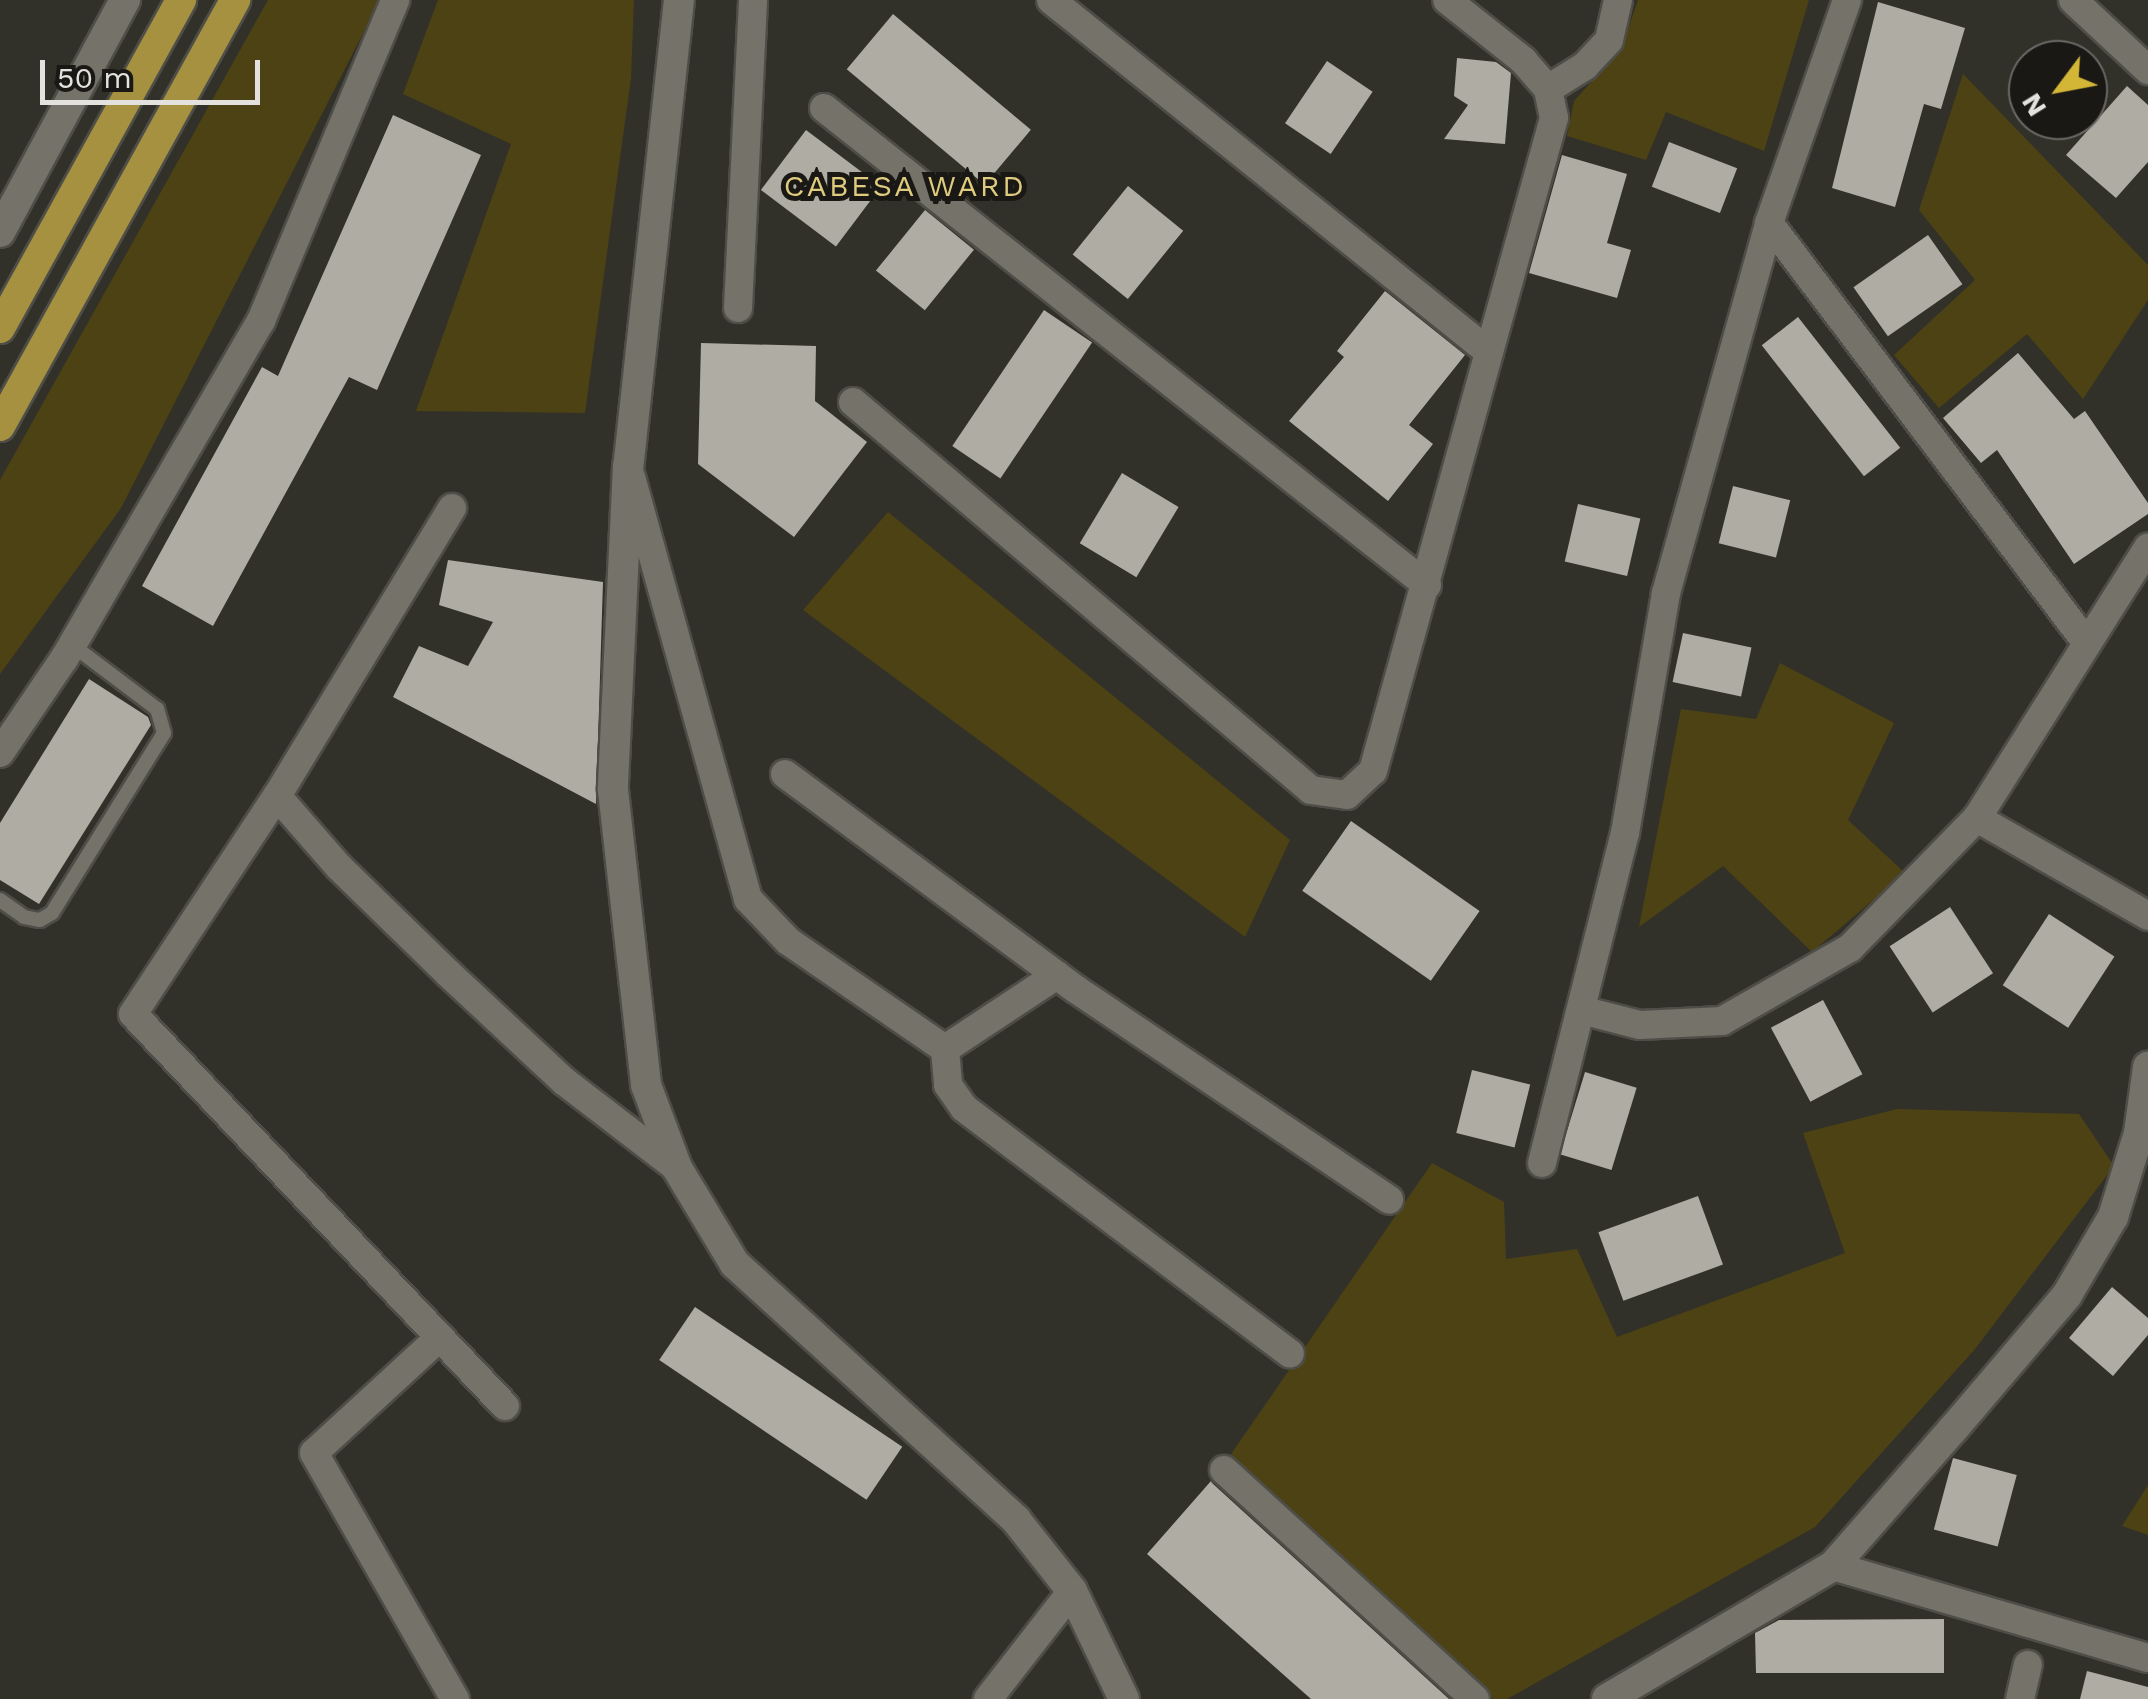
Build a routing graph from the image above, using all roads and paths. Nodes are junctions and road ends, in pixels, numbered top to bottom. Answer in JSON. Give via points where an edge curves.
{"nodes":[{"id":1,"x":124,"y":0,"type":"edge"},
{"id":2,"x":181,"y":0,"type":"edge"},
{"id":3,"x":235,"y":0,"type":"edge"},
{"id":4,"x":394,"y":0,"type":"edge"},
{"id":5,"x":679,"y":0,"type":"edge"},
{"id":6,"x":754,"y":0,"type":"edge"},
{"id":7,"x":1051,"y":0,"type":"edge"},
{"id":8,"x":1447,"y":0,"type":"edge"},
{"id":9,"x":1618,"y":0,"type":"edge"},
{"id":10,"x":1847,"y":0,"type":"edge"},
{"id":11,"x":2074,"y":0,"type":"edge"},
{"id":12,"x":2148,"y":70,"type":"edge"},
{"id":13,"x":1548,"y":90,"type":"junction"},
{"id":14,"x":824,"y":108,"type":"dead end"},
{"id":15,"x":1769,"y":223,"type":"junction"},
{"id":16,"x":0,"y":232,"type":"edge"},
{"id":17,"x":738,"y":308,"type":"dead end"},
{"id":18,"x":0,"y":328,"type":"edge"},
{"id":19,"x":1488,"y":352,"type":"junction"},
{"id":20,"x":853,"y":402,"type":"dead end"},
{"id":21,"x":0,"y":426,"type":"edge"},
{"id":22,"x":628,"y":466,"type":"junction"},
{"id":23,"x":452,"y":508,"type":"dead end"},
{"id":24,"x":2148,"y":548,"type":"edge"},
{"id":25,"x":1427,"y":585,"type":"junction"},
{"id":26,"x":2086,"y":642,"type":"junction"},
{"id":27,"x":72,"y":645,"type":"junction"},
{"id":28,"x":0,"y":753,"type":"edge"},
{"id":29,"x":785,"y":774,"type":"dead end"},
{"id":30,"x":277,"y":796,"type":"junction"},
{"id":31,"x":1977,"y":818,"type":"junction"},
{"id":32,"x":0,"y":900,"type":"edge"},
{"id":33,"x":2148,"y":916,"type":"edge"},
{"id":34,"x":1057,"y":975,"type":"junction"},
{"id":35,"x":1580,"y":1010,"type":"junction"},
{"id":36,"x":945,"y":1050,"type":"junction"},
{"id":37,"x":2148,"y":1067,"type":"edge"},
{"id":38,"x":1542,"y":1163,"type":"dead end"},
{"id":39,"x":677,"y":1168,"type":"junction"},
{"id":40,"x":1389,"y":1200,"type":"dead end"},
{"id":41,"x":440,"y":1337,"type":"junction"},
{"id":42,"x":1290,"y":1354,"type":"dead end"},
{"id":43,"x":505,"y":1406,"type":"dead end"},
{"id":44,"x":1224,"y":1470,"type":"dead end"},
{"id":45,"x":1833,"y":1566,"type":"junction"},
{"id":46,"x":1072,"y":1591,"type":"junction"},
{"id":47,"x":2148,"y":1658,"type":"edge"},
{"id":48,"x":2028,"y":1665,"type":"dead end"},
{"id":49,"x":456,"y":1699,"type":"edge"},
{"id":50,"x":988,"y":1699,"type":"edge"},
{"id":51,"x":1124,"y":1699,"type":"edge"},
{"id":52,"x":1475,"y":1699,"type":"edge"},
{"id":53,"x":1606,"y":1699,"type":"edge"},
{"id":54,"x":2020,"y":1699,"type":"edge"}],
"edges":[{"from":1,"to":16,"type":"main road"},
{"from":2,"to":18,"type":"highway"},
{"from":3,"to":21,"type":"highway"},
{"from":4,"to":27,"type":"street","via":[[261,321]]},
{"from":5,"to":22,"type":"main road"},
{"from":6,"to":17,"type":"street"},
{"from":7,"to":19,"type":"street"},
{"from":8,"to":13,"type":"street","via":[[1524,61]]},
{"from":9,"to":13,"type":"street","via":[[1610,40],[1586,66]]},
{"from":10,"to":15,"type":"street"},
{"from":11,"to":12,"type":"street"},
{"from":13,"to":19,"type":"street","via":[[1554,118]]},
{"from":14,"to":25,"type":"street"},
{"from":15,"to":26,"type":"street"},
{"from":15,"to":35,"type":"street","via":[[1666,593],[1625,833]]},
{"from":19,"to":25,"type":"street"},
{"from":20,"to":25,"type":"street","via":[[1311,790],[1346,794],[1373,771]]},
{"from":22,"to":36,"type":"street","via":[[748,899],[788,941]]},
{"from":22,"to":39,"type":"main road","via":[[612,790],[646,1085]]},
{"from":23,"to":30,"type":"street"},
{"from":24,"to":26,"type":"street"},
{"from":26,"to":31,"type":"street"},
{"from":27,"to":28,"type":"street"},
{"from":27,"to":32,"type":"lane","via":[[158,708],[164,733],[52,913],[40,920],[24,917]]},
{"from":29,"to":34,"type":"street"},
{"from":30,"to":39,"type":"street","via":[[463,988],[565,1082]]},
{"from":30,"to":41,"type":"street","via":[[133,1014]]},
{"from":31,"to":33,"type":"street"},
{"from":31,"to":35,"type":"street","via":[[1850,948],[1722,1021],[1640,1025]]},
{"from":34,"to":36,"type":"street"},
{"from":34,"to":40,"type":"street"},
{"from":35,"to":38,"type":"street"},
{"from":36,"to":42,"type":"street","via":[[948,1086],[964,1108]]},
{"from":37,"to":45,"type":"main road","via":[[2139,1133],[2113,1217],[2066,1295]]},
{"from":39,"to":46,"type":"main road","via":[[735,1264],[1016,1520]]},
{"from":41,"to":43,"type":"street"},
{"from":41,"to":49,"type":"street","via":[[314,1452]]},
{"from":44,"to":52,"type":"street"},
{"from":45,"to":47,"type":"street"},
{"from":45,"to":53,"type":"main road"},
{"from":46,"to":50,"type":"street"},
{"from":46,"to":51,"type":"main road"},
{"from":48,"to":54,"type":"street"}]}
